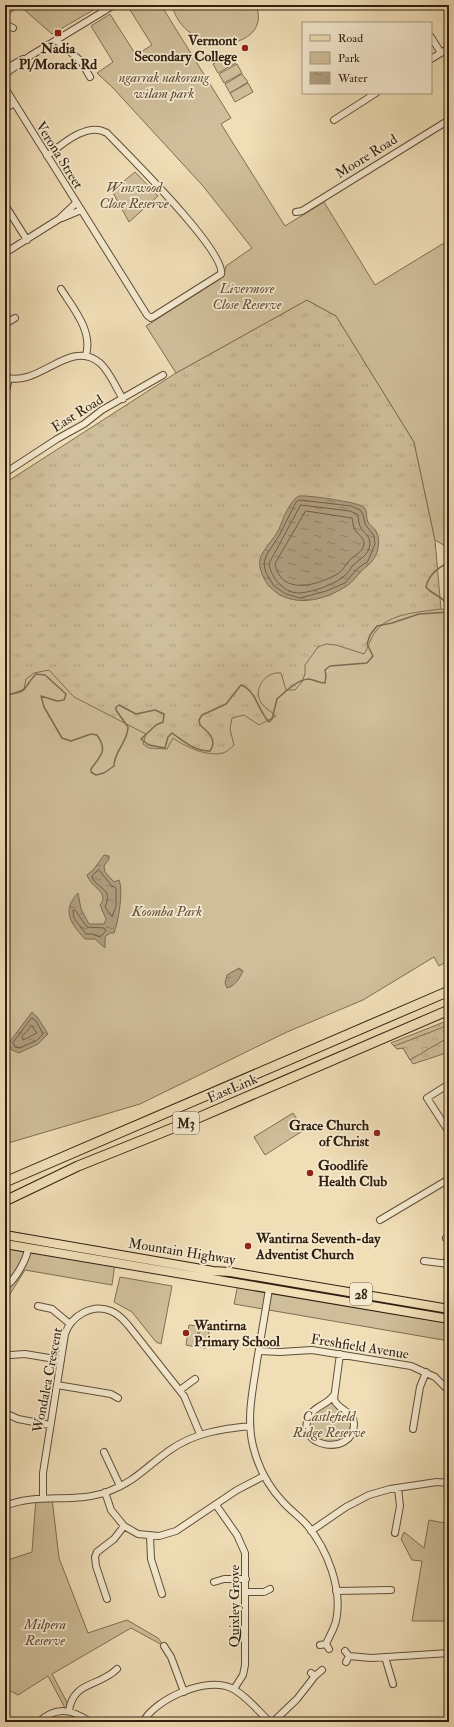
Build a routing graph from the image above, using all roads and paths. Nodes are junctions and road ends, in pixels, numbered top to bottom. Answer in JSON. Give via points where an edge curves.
{"nodes":[{"id":1,"x":114,"y":5,"type":"edge"},
{"id":2,"x":5,"y":24,"type":"edge"},
{"id":3,"x":13,"y":28,"type":"dead end"},
{"id":4,"x":432,"y":39,"type":"edge"},
{"id":5,"x":56,"y":40,"type":"junction"},
{"id":6,"x":449,"y":48,"type":"edge"},
{"id":7,"x":441,"y":53,"type":"junction"},
{"id":8,"x":28,"y":57,"type":"junction"},
{"id":9,"x":432,"y":58,"type":"edge"},
{"id":10,"x":5,"y":69,"type":"edge"},
{"id":11,"x":5,"y":74,"type":"edge"},
{"id":12,"x":90,"y":77,"type":"dead end"},
{"id":13,"x":5,"y":88,"type":"edge"},
{"id":14,"x":374,"y":94,"type":"edge"},
{"id":15,"x":14,"y":103,"type":"junction"},
{"id":16,"x":5,"y":109,"type":"edge"},
{"id":17,"x":334,"y":120,"type":"dead end"},
{"id":18,"x":449,"y":120,"type":"edge"},
{"id":19,"x":47,"y":156,"type":"junction"},
{"id":20,"x":76,"y":203,"type":"junction"},
{"id":21,"x":5,"y":205,"type":"edge"},
{"id":22,"x":80,"y":210,"type":"junction"},
{"id":23,"x":296,"y":212,"type":"dead end"},
{"id":24,"x":59,"y":219,"type":"junction"},
{"id":25,"x":27,"y":240,"type":"junction"},
{"id":26,"x":5,"y":253,"type":"edge"},
{"id":27,"x":61,"y":289,"type":"dead end"},
{"id":28,"x":15,"y":318,"type":"dead end"},
{"id":29,"x":5,"y":324,"type":"edge"},
{"id":30,"x":86,"y":355,"type":"junction"},
{"id":31,"x":163,"y":375,"type":"dead end"},
{"id":32,"x":7,"y":378,"type":"edge"},
{"id":33,"x":5,"y":395,"type":"edge"},
{"id":34,"x":123,"y":399,"type":"junction"},
{"id":35,"x":5,"y":473,"type":"edge"},
{"id":36,"x":449,"y":991,"type":"edge"},
{"id":37,"x":449,"y":1010,"type":"edge"},
{"id":38,"x":449,"y":1084,"type":"edge"},
{"id":39,"x":449,"y":1132,"type":"edge"},
{"id":40,"x":449,"y":1179,"type":"edge"},
{"id":41,"x":5,"y":1182,"type":"edge"},
{"id":42,"x":5,"y":1201,"type":"edge"},
{"id":43,"x":380,"y":1220,"type":"dead end"},
{"id":44,"x":5,"y":1235,"type":"edge"},
{"id":45,"x":33,"y":1240,"type":"junction"},
{"id":46,"x":5,"y":1244,"type":"edge"},
{"id":47,"x":449,"y":1247,"type":"edge"},
{"id":48,"x":28,"y":1249,"type":"junction"},
{"id":49,"x":111,"y":1252,"type":"junction"},
{"id":50,"x":424,"y":1261,"type":"dead end"},
{"id":51,"x":110,"y":1262,"type":"junction"},
{"id":52,"x":448,"y":1264,"type":"edge"},
{"id":53,"x":271,"y":1279,"type":"junction"},
{"id":54,"x":5,"y":1288,"type":"edge"},
{"id":55,"x":269,"y":1289,"type":"junction"},
{"id":56,"x":332,"y":1289,"type":"junction"},
{"id":57,"x":330,"y":1299,"type":"junction"},
{"id":58,"x":38,"y":1306,"type":"dead end"},
{"id":59,"x":449,"y":1309,"type":"edge"},
{"id":60,"x":449,"y":1319,"type":"edge"},
{"id":61,"x":70,"y":1324,"type":"junction"},
{"id":62,"x":259,"y":1350,"type":"junction"},
{"id":63,"x":340,"y":1354,"type":"junction"},
{"id":64,"x":11,"y":1355,"type":"dead end"},
{"id":65,"x":61,"y":1360,"type":"junction"},
{"id":66,"x":426,"y":1372,"type":"junction"},
{"id":67,"x":195,"y":1379,"type":"dead end"},
{"id":68,"x":57,"y":1385,"type":"junction"},
{"id":69,"x":180,"y":1390,"type":"junction"},
{"id":70,"x":449,"y":1391,"type":"edge"},
{"id":71,"x":333,"y":1396,"type":"junction"},
{"id":72,"x":118,"y":1398,"type":"dead end"},
{"id":73,"x":5,"y":1413,"type":"edge"},
{"id":74,"x":50,"y":1425,"type":"junction"},
{"id":75,"x":250,"y":1426,"type":"junction"},
{"id":76,"x":413,"y":1429,"type":"dead end"},
{"id":77,"x":200,"y":1434,"type":"junction"},
{"id":78,"x":104,"y":1452,"type":"dead end"},
{"id":79,"x":264,"y":1476,"type":"junction"},
{"id":80,"x":449,"y":1483,"type":"edge"},
{"id":81,"x":120,"y":1486,"type":"junction"},
{"id":82,"x":398,"y":1488,"type":"junction"},
{"id":83,"x":105,"y":1492,"type":"junction"},
{"id":84,"x":43,"y":1497,"type":"junction"},
{"id":85,"x":216,"y":1505,"type":"junction"},
{"id":86,"x":5,"y":1506,"type":"edge"},
{"id":87,"x":124,"y":1526,"type":"junction"},
{"id":88,"x":311,"y":1531,"type":"junction"},
{"id":89,"x":395,"y":1533,"type":"dead end"},
{"id":90,"x":150,"y":1536,"type":"junction"},
{"id":91,"x":246,"y":1579,"type":"junction"},
{"id":92,"x":214,"y":1582,"type":"dead end"},
{"id":93,"x":270,"y":1589,"type":"dead end"},
{"id":94,"x":391,"y":1590,"type":"dead end"},
{"id":95,"x":336,"y":1591,"type":"junction"},
{"id":96,"x":246,"y":1592,"type":"junction"},
{"id":97,"x":162,"y":1594,"type":"dead end"},
{"id":98,"x":107,"y":1599,"type":"dead end"},
{"id":99,"x":164,"y":1646,"type":"dead end"},
{"id":100,"x":325,"y":1646,"type":"dead end"},
{"id":101,"x":449,"y":1653,"type":"edge"},
{"id":102,"x":385,"y":1657,"type":"junction"},
{"id":103,"x":346,"y":1662,"type":"dead end"},
{"id":104,"x":117,"y":1669,"type":"dead end"},
{"id":105,"x":322,"y":1670,"type":"dead end"},
{"id":106,"x":393,"y":1684,"type":"dead end"},
{"id":107,"x":234,"y":1689,"type":"junction"},
{"id":108,"x":184,"y":1692,"type":"junction"},
{"id":109,"x":69,"y":1710,"type":"junction"},
{"id":110,"x":39,"y":1722,"type":"edge"},
{"id":111,"x":90,"y":1722,"type":"edge"},
{"id":112,"x":143,"y":1722,"type":"edge"},
{"id":113,"x":272,"y":1722,"type":"edge"}],
"edges":[{"from":1,"to":5,"type":"street"},
{"from":2,"to":3,"type":"street"},
{"from":4,"to":7,"type":"street"},
{"from":5,"to":8,"type":"street"},
{"from":5,"to":12,"type":"street","via":[[81,62]]},
{"from":6,"to":7,"type":"street"},
{"from":7,"to":9,"type":"street"},
{"from":8,"to":10,"type":"street"},
{"from":8,"to":11,"type":"street"},
{"from":13,"to":15,"type":"street","name":"Verona Street"},
{"from":14,"to":17,"type":"street"},
{"from":15,"to":16,"type":"street"},
{"from":15,"to":19,"type":"street","name":"Verona Street"},
{"from":18,"to":23,"type":"street","name":"Moore Road","via":[[302,211]]},
{"from":19,"to":20,"type":"street","name":"Verona Street"},
{"from":19,"to":22,"type":"street","name":"Verona Street","via":[[90,129],[107,133],[200,232],[221,265],[222,271],[219,276],[150,318]]},
{"from":20,"to":22,"type":"street","name":"Verona Street"},
{"from":20,"to":24,"type":"street"},
{"from":21,"to":25,"type":"street"},
{"from":22,"to":24,"type":"street"},
{"from":24,"to":25,"type":"street"},
{"from":25,"to":26,"type":"street"},
{"from":27,"to":30,"type":"street","via":[[84,327],[88,339]]},
{"from":28,"to":29,"type":"street"},
{"from":30,"to":32,"type":"street","via":[[71,357],[21,379]]},
{"from":30,"to":34,"type":"street","via":[[100,363]]},
{"from":31,"to":34,"type":"street","name":"East Road"},
{"from":32,"to":33,"type":"street"},
{"from":34,"to":35,"type":"street","name":"East Road"},
{"from":36,"to":41,"type":"highway","name":"EastLink","number":"M3"},
{"from":37,"to":42,"type":"highway","name":"EastLink","number":"M3","via":[[193,1120],[78,1166]]},
{"from":38,"to":39,"type":"street","via":[[427,1098]]},
{"from":40,"to":43,"type":"street","via":[[395,1216]]},
{"from":44,"to":45,"type":"main road","name":"Mountain Highway","number":"28"},
{"from":45,"to":48,"type":"main road"},
{"from":45,"to":49,"type":"main road","name":"Mountain Highway","number":"28"},
{"from":46,"to":48,"type":"main road","name":"Mountain Highway","number":"28"},
{"from":47,"to":52,"type":"street"},
{"from":48,"to":51,"type":"main road","name":"Mountain Highway","number":"28"},
{"from":48,"to":54,"type":"street","via":[[26,1257]]},
{"from":49,"to":51,"type":"main road"},
{"from":49,"to":53,"type":"main road","name":"Mountain Highway","number":"28"},
{"from":50,"to":52,"type":"street"},
{"from":51,"to":55,"type":"main road","name":"Mountain Highway","number":"28"},
{"from":53,"to":55,"type":"main road"},
{"from":53,"to":56,"type":"main road","name":"Mountain Highway","number":"28"},
{"from":55,"to":57,"type":"main road","name":"Mountain Highway","number":"28"},
{"from":55,"to":62,"type":"street"},
{"from":56,"to":57,"type":"main road"},
{"from":56,"to":59,"type":"main road","name":"Mountain Highway","number":"28"},
{"from":57,"to":60,"type":"main road","name":"Mountain Highway","number":"28"},
{"from":58,"to":61,"type":"street","via":[[50,1308]]},
{"from":61,"to":65,"type":"street","name":"Wondalea Crescent","via":[[65,1334]]},
{"from":61,"to":69,"type":"street","name":"Wondalea Crescent","via":[[78,1315],[91,1310],[115,1313],[128,1325]]},
{"from":62,"to":63,"type":"street","name":"Freshfield Avenue","via":[[312,1350]]},
{"from":62,"to":75,"type":"street"},
{"from":63,"to":66,"type":"street","name":"Freshfield Avenue","via":[[411,1366]]},
{"from":63,"to":71,"type":"street"},
{"from":64,"to":65,"type":"street","via":[[25,1354]]},
{"from":65,"to":68,"type":"street","name":"Wondalea Crescent"},
{"from":66,"to":70,"type":"street","name":"Freshfield Avenue","via":[[439,1380]]},
{"from":66,"to":76,"type":"street","via":[[420,1387]]},
{"from":67,"to":69,"type":"street"},
{"from":68,"to":72,"type":"street","via":[[111,1394]]},
{"from":68,"to":74,"type":"street","name":"Wondalea Crescent"},
{"from":69,"to":77,"type":"street","name":"Wondalea Crescent"},
{"from":71,"to":71,"type":"street","via":[[335,1403],[350,1414],[353,1430],[342,1442],[324,1445],[312,1438],[307,1428],[308,1420],[314,1410],[330,1401]]},
{"from":73,"to":74,"type":"street","via":[[18,1419]]},
{"from":74,"to":84,"type":"street","name":"Wondalea Crescent","via":[[43,1473]]},
{"from":75,"to":77,"type":"street"},
{"from":75,"to":79,"type":"street","via":[[255,1453]]},
{"from":77,"to":81,"type":"street","via":[[176,1446],[139,1476]]},
{"from":78,"to":81,"type":"street"},
{"from":79,"to":85,"type":"street"},
{"from":79,"to":88,"type":"street","via":[[278,1496]]},
{"from":80,"to":82,"type":"street","via":[[437,1482]]},
{"from":81,"to":83,"type":"street"},
{"from":82,"to":88,"type":"street","via":[[357,1500]]},
{"from":82,"to":89,"type":"street","via":[[400,1506]]},
{"from":83,"to":84,"type":"street","via":[[79,1497]]},
{"from":83,"to":87,"type":"street","via":[[112,1510]]},
{"from":84,"to":86,"type":"street","via":[[30,1498]]},
{"from":85,"to":90,"type":"street","via":[[176,1531],[163,1536]]},
{"from":85,"to":91,"type":"street","name":"Quixley Grove","via":[[243,1547]]},
{"from":87,"to":90,"type":"street","via":[[134,1532]]},
{"from":87,"to":98,"type":"street","via":[[95,1557]]},
{"from":88,"to":95,"type":"street","via":[[328,1562]]},
{"from":90,"to":97,"type":"street","via":[[151,1559]]},
{"from":91,"to":92,"type":"street","via":[[224,1579]]},
{"from":91,"to":96,"type":"street","name":"Quixley Grove"},
{"from":93,"to":96,"type":"street","via":[[264,1592]]},
{"from":94,"to":95,"type":"street"},
{"from":95,"to":100,"type":"street","via":[[336,1622]]},
{"from":96,"to":107,"type":"street","name":"Quixley Grove","via":[[245,1665],[243,1675]]},
{"from":99,"to":108,"type":"street","via":[[171,1657]]},
{"from":101,"to":102,"type":"street"},
{"from":102,"to":103,"type":"street","via":[[347,1654]]},
{"from":102,"to":106,"type":"street"},
{"from":104,"to":109,"type":"street","via":[[109,1676],[77,1691]]},
{"from":105,"to":113,"type":"street","via":[[313,1675],[297,1699]]},
{"from":107,"to":108,"type":"street","via":[[212,1684]]},
{"from":107,"to":113,"type":"street"},
{"from":108,"to":112,"type":"street","via":[[162,1702],[150,1711]]},
{"from":109,"to":110,"type":"street","via":[[53,1712]]},
{"from":109,"to":111,"type":"street"}]}
